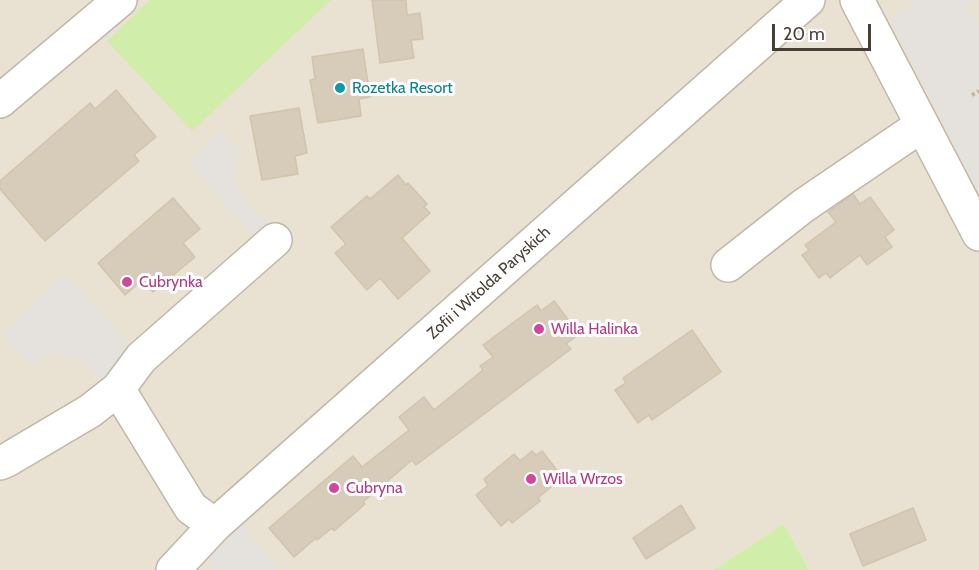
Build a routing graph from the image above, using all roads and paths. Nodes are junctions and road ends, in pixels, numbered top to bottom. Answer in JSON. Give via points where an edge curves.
{"nodes":[{"id":1,"x":120,"y":0,"type":"edge"},
{"id":2,"x":808,"y":0,"type":"edge"},
{"id":3,"x":857,"y":0,"type":"edge"},
{"id":4,"x":979,"y":91,"type":"edge"},
{"id":5,"x":972,"y":95,"type":"dead end"},
{"id":6,"x":0,"y":101,"type":"edge"},
{"id":7,"x":922,"y":125,"type":"junction"},
{"id":8,"x":979,"y":234,"type":"edge"},
{"id":9,"x":275,"y":240,"type":"dead end"},
{"id":10,"x":728,"y":265,"type":"dead end"},
{"id":11,"x":118,"y":388,"type":"junction"},
{"id":12,"x":0,"y":463,"type":"edge"},
{"id":13,"x":216,"y":525,"type":"junction"},
{"id":14,"x":173,"y":570,"type":"edge"}],
"edges":[{"from":1,"to":6,"type":"lane"},
{"from":2,"to":13,"type":"lane","name":"Zofii i Witolda Paryskich"},
{"from":3,"to":7,"type":"lane"},
{"from":4,"to":5,"type":"path"},
{"from":7,"to":8,"type":"lane"},
{"from":7,"to":10,"type":"lane","via":[[803,206]]},
{"from":9,"to":11,"type":"lane","via":[[141,358]]},
{"from":11,"to":12,"type":"lane","via":[[90,411]]},
{"from":11,"to":13,"type":"lane","via":[[191,508]]},
{"from":13,"to":14,"type":"lane","name":"Zofii i Witolda Paryskich"}]}
